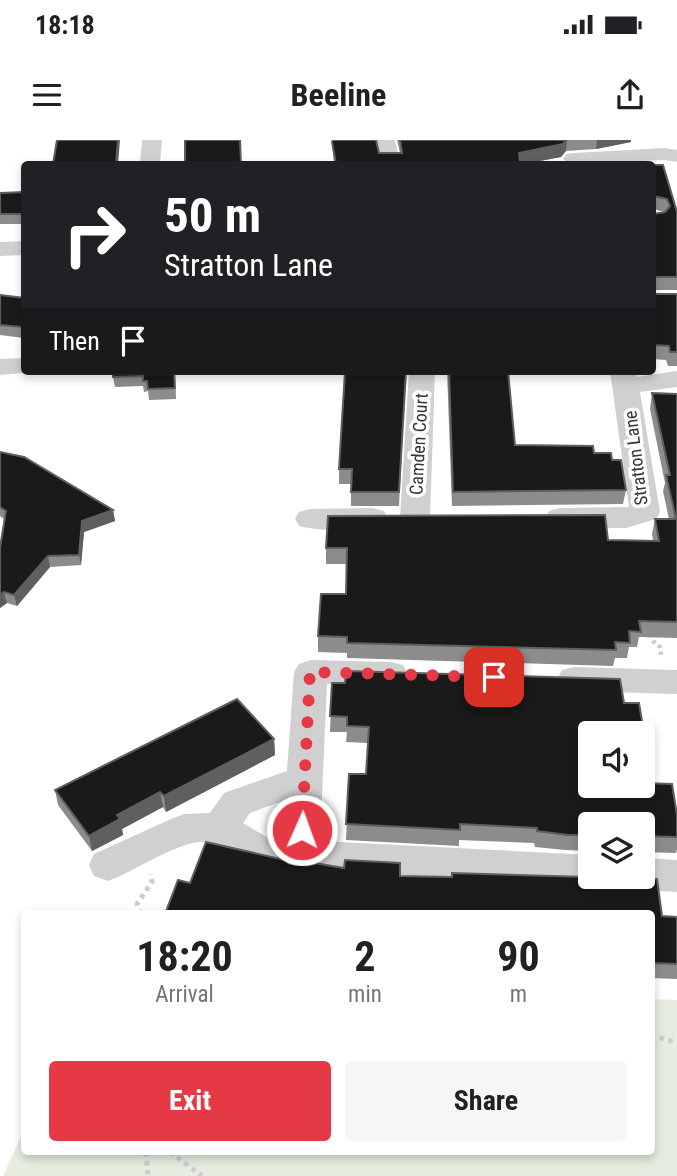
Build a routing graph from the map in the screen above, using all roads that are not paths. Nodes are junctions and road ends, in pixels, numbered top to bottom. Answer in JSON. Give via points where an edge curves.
{"nodes":[{"id":1,"x":152,"y":140,"type":"edge"},
{"id":2,"x":385,"y":140,"type":"edge"},
{"id":3,"x":557,"y":140,"type":"edge"},
{"id":4,"x":671,"y":140,"type":"edge"},
{"id":5,"x":677,"y":147,"type":"edge"},
{"id":6,"x":677,"y":157,"type":"edge"},
{"id":7,"x":150,"y":161,"type":"edge"},
{"id":8,"x":389,"y":161,"type":"edge"},
{"id":9,"x":575,"y":161,"type":"edge"},
{"id":10,"x":587,"y":161,"type":"edge"},
{"id":11,"x":650,"y":161,"type":"edge"},
{"id":12,"x":21,"y":248,"type":"edge"},
{"id":13,"x":0,"y":249,"type":"edge"},
{"id":14,"x":21,"y":366,"type":"edge"},
{"id":15,"x":0,"y":367,"type":"edge"},
{"id":16,"x":422,"y":375,"type":"edge"},
{"id":17,"x":625,"y":379,"type":"edge"},
{"id":18,"x":677,"y":379,"type":"edge"},
{"id":19,"x":677,"y":394,"type":"edge"},
{"id":20,"x":534,"y":518,"type":"edge"},
{"id":21,"x":310,"y":519,"type":"dead end"},
{"id":22,"x":419,"y":675,"type":"edge"},
{"id":23,"x":541,"y":678,"type":"edge"},
{"id":24,"x":677,"y":682,"type":"edge"},
{"id":25,"x":304,"y":779,"type":"junction"},
{"id":26,"x":220,"y":828,"type":"junction"},
{"id":27,"x":301,"y":855,"type":"junction"},
{"id":28,"x":124,"y":858,"type":"road end"},
{"id":29,"x":578,"y":870,"type":"edge"},
{"id":30,"x":655,"y":875,"type":"edge"},
{"id":31,"x":677,"y":876,"type":"edge"}],
"edges":[{"from":1,"to":7,"type":"street"},
{"from":2,"to":8,"type":"street"},
{"from":3,"to":9,"type":"street"},
{"from":4,"to":5,"type":"street"},
{"from":6,"to":10,"type":"street","via":[[665,154]]},
{"from":6,"to":11,"type":"street"},
{"from":12,"to":13,"type":"street"},
{"from":14,"to":15,"type":"street"},
{"from":16,"to":21,"type":"street","name":"Camden Court","via":[[428,518]]},
{"from":17,"to":18,"type":"street"},
{"from":17,"to":19,"type":"street"},
{"from":17,"to":20,"type":"street","name":"Stratton Lane","via":[[645,512],[626,518]]},
{"from":22,"to":25,"type":"street","via":[[310,672]]},
{"from":23,"to":24,"type":"street"},
{"from":25,"to":26,"type":"street","via":[[237,803]]},
{"from":25,"to":27,"type":"street"},
{"from":26,"to":27,"type":"street","via":[[262,853]]},
{"from":26,"to":28,"type":"street","via":[[184,829]]},
{"from":27,"to":29,"type":"street"},
{"from":30,"to":31,"type":"street"}]}
